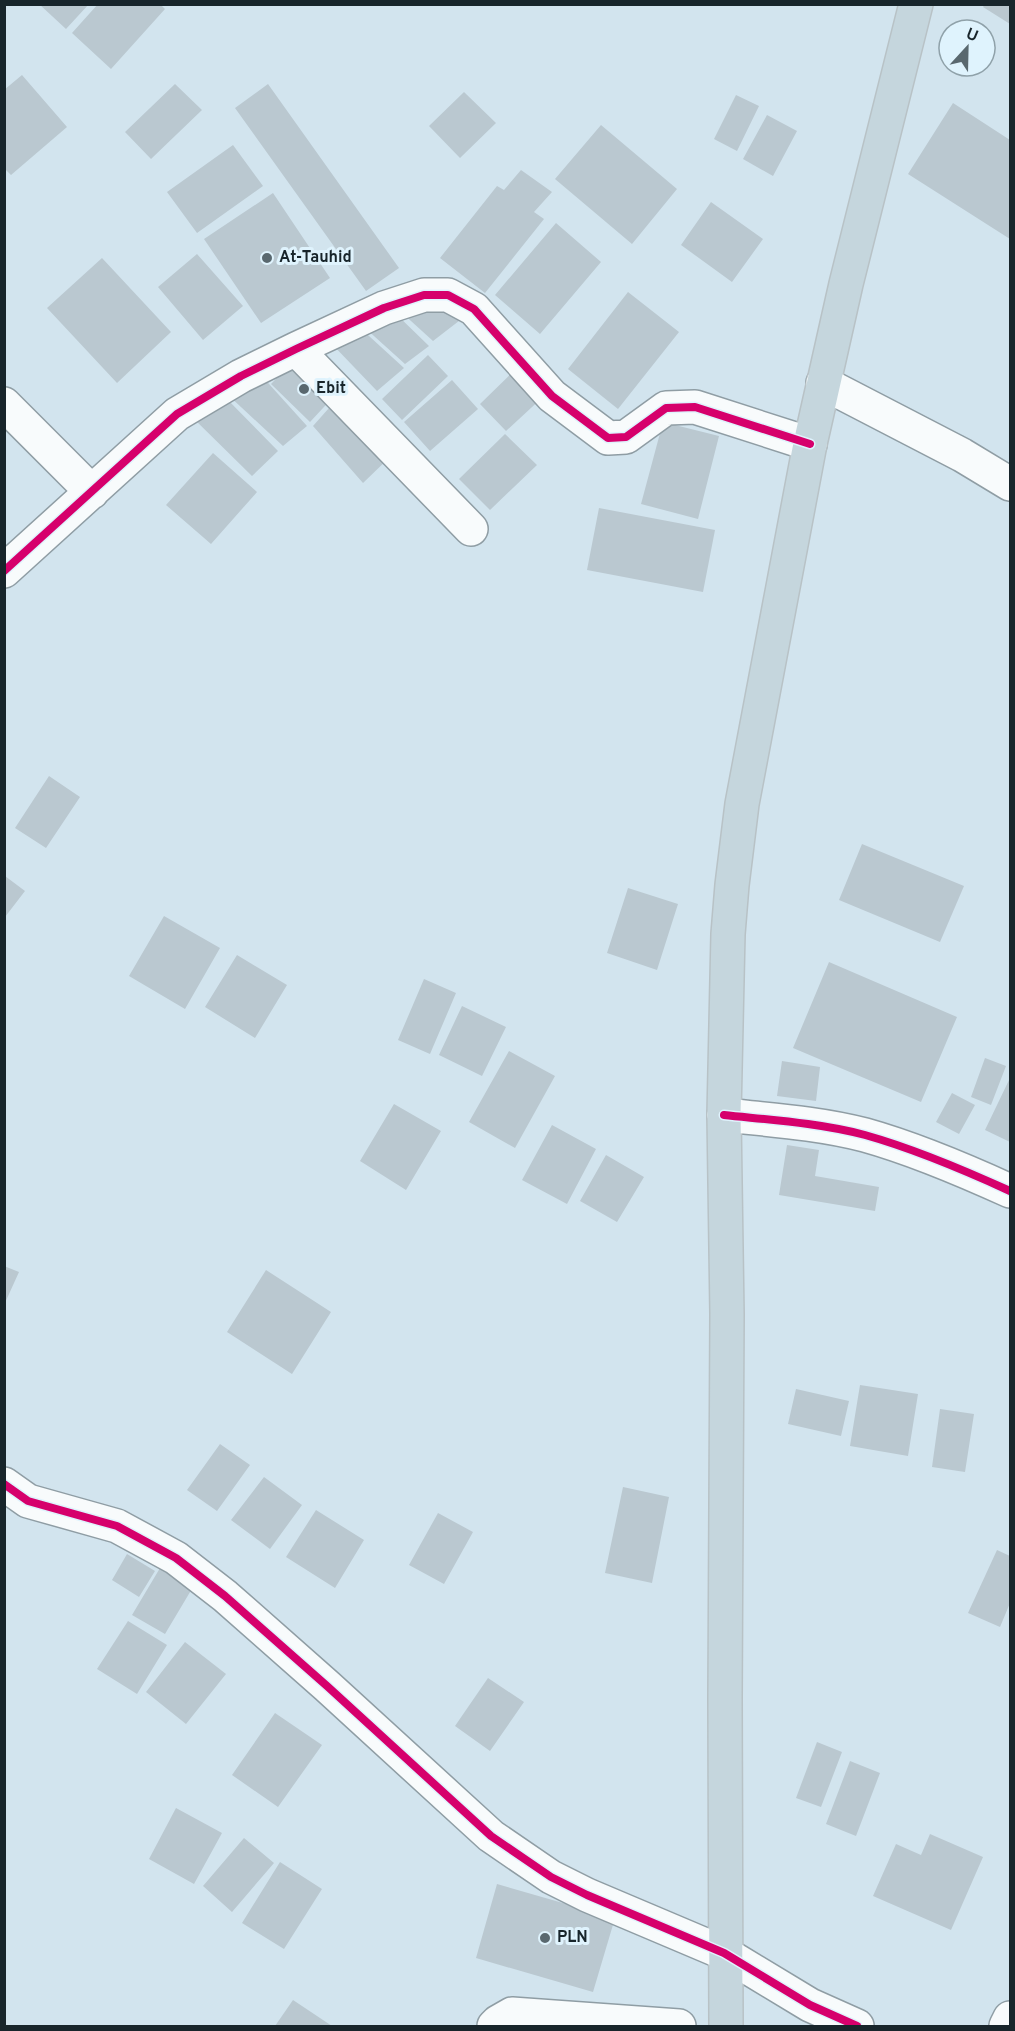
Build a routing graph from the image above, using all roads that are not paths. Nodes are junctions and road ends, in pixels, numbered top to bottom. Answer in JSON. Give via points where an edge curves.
{"nodes":[{"id":1,"x":916,"y":4,"type":"edge"},
{"id":2,"x":296,"y":349,"type":"junction"},
{"id":3,"x":824,"y":383,"type":"junction"},
{"id":4,"x":4,"y":404,"type":"edge"},
{"id":5,"x":810,"y":444,"type":"junction"},
{"id":6,"x":1011,"y":484,"type":"edge"},
{"id":7,"x":92,"y":492,"type":"junction"},
{"id":8,"x":471,"y":529,"type":"dead end"},
{"id":9,"x":4,"y":571,"type":"edge"},
{"id":10,"x":724,"y":1115,"type":"junction"},
{"id":11,"x":1011,"y":1191,"type":"edge"},
{"id":12,"x":4,"y":1484,"type":"edge"},
{"id":13,"x":724,"y":1953,"type":"junction"},
{"id":14,"x":1011,"y":2018,"type":"edge"},
{"id":15,"x":494,"y":2026,"type":"edge"},
{"id":16,"x":678,"y":2026,"type":"edge"},
{"id":17,"x":726,"y":2026,"type":"edge"},
{"id":18,"x":856,"y":2026,"type":"edge"},
{"id":19,"x":1006,"y":2026,"type":"edge"}],
"edges":[{"from":1,"to":3,"type":"highway"},
{"from":2,"to":5,"type":"street","via":[[384,308],[424,295],[447,295],[474,309],[552,396],[608,438],[626,437],[666,408],[695,407]]},
{"from":2,"to":7,"type":"street","via":[[177,414]]},
{"from":2,"to":8,"type":"street"},
{"from":3,"to":5,"type":"highway"},
{"from":3,"to":6,"type":"street"},
{"from":4,"to":7,"type":"street"},
{"from":5,"to":10,"type":"highway","via":[[742,804],[728,933]]},
{"from":7,"to":9,"type":"street"},
{"from":10,"to":11,"type":"street","via":[[821,1126],[865,1136]]},
{"from":10,"to":13,"type":"highway"},
{"from":12,"to":13,"type":"street","via":[[28,1501],[117,1526],[176,1558],[515,1854],[587,1895]]},
{"from":13,"to":17,"type":"highway"},
{"from":13,"to":18,"type":"street","via":[[810,2005]]},
{"from":14,"to":19,"type":"street"},
{"from":15,"to":16,"type":"street","via":[[512,2014]]}]}
